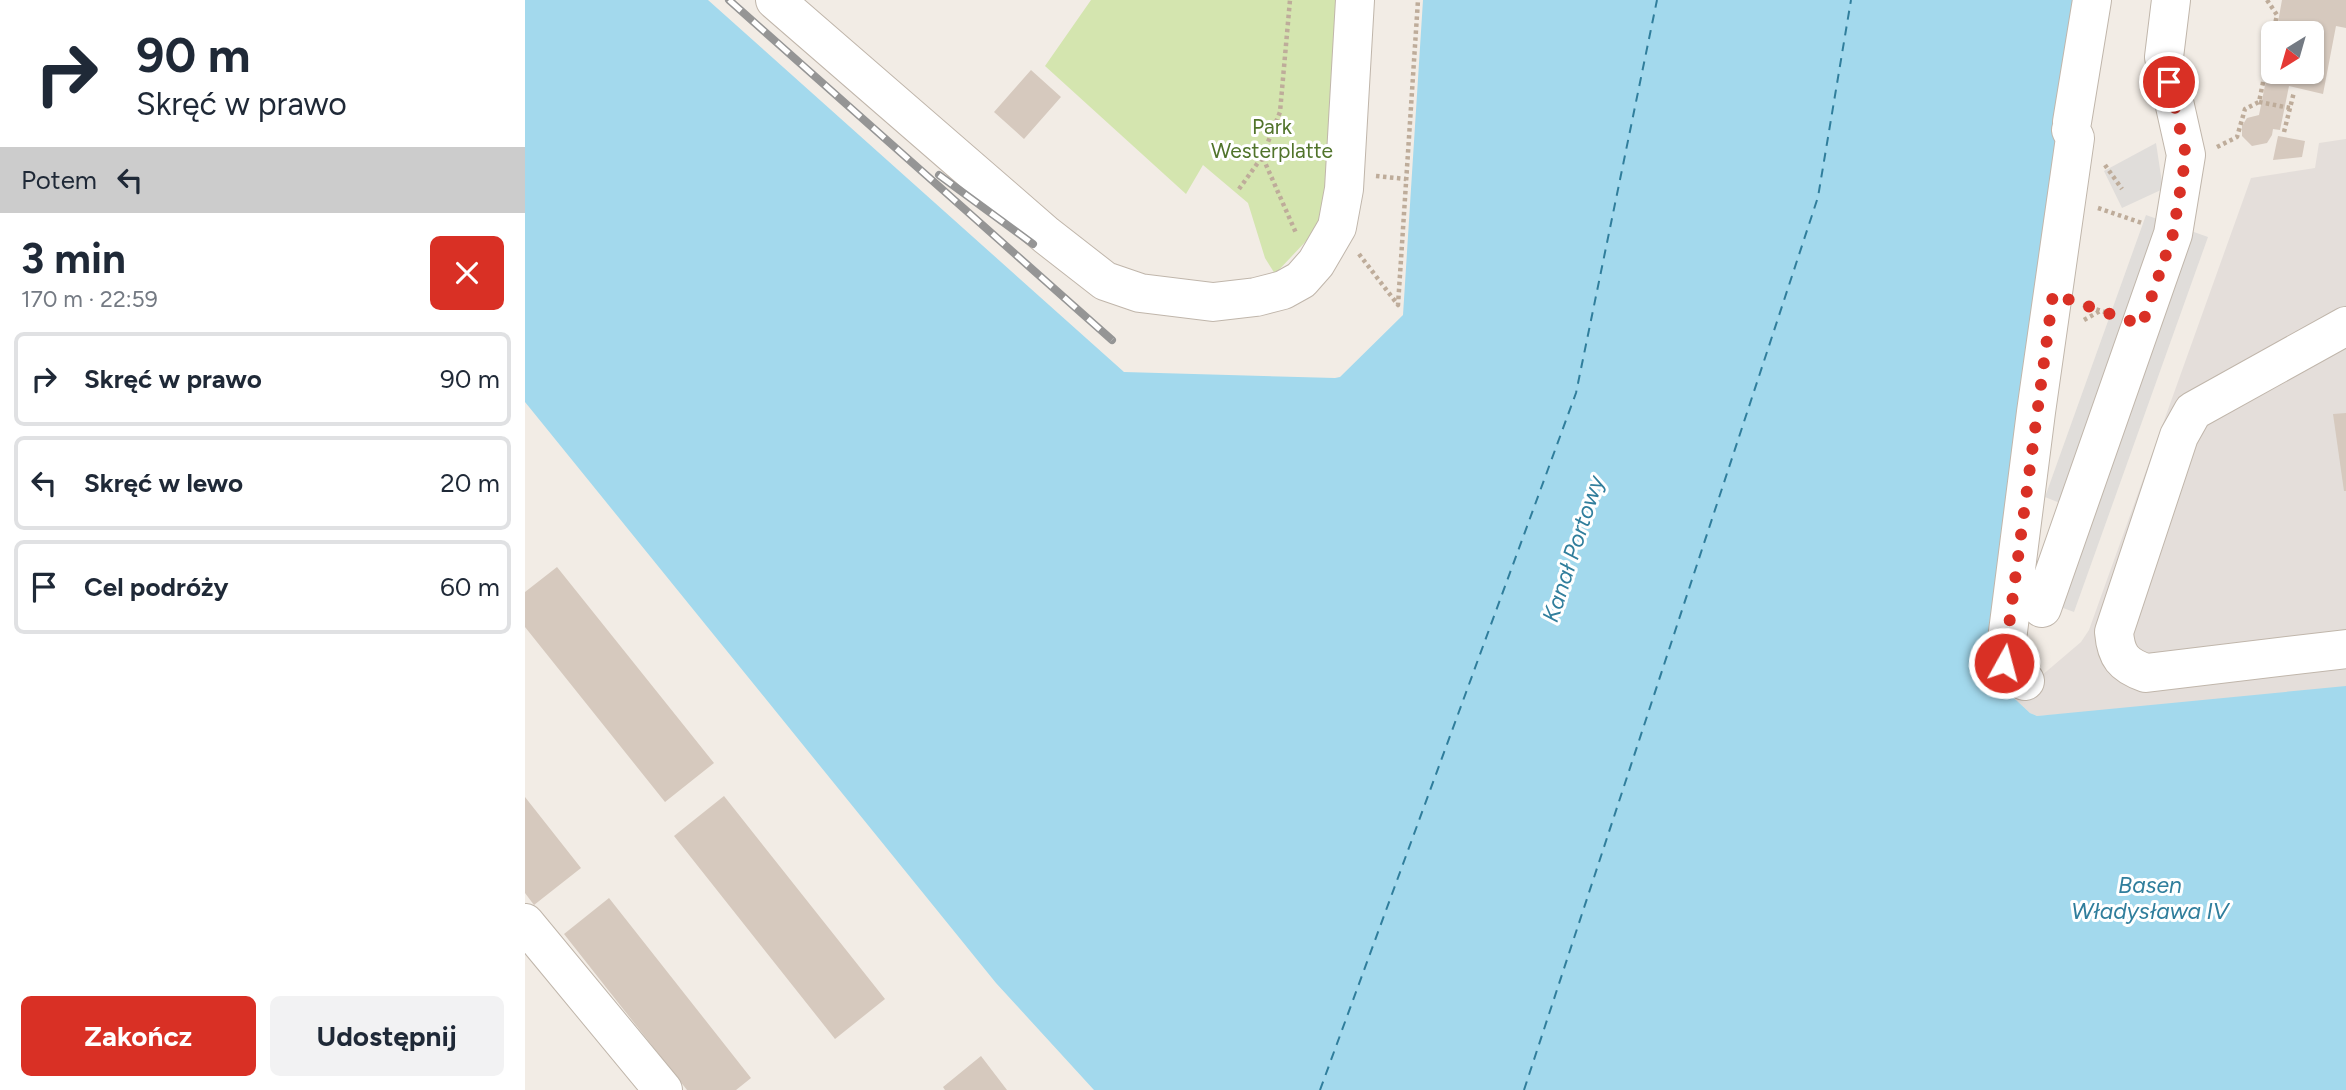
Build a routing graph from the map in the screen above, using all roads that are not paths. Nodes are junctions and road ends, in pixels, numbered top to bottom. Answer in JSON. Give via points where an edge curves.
{"nodes":[{"id":1,"x":775,"y":0,"type":"edge"},
{"id":2,"x":1355,"y":0,"type":"edge"},
{"id":3,"x":2092,"y":0,"type":"edge"},
{"id":4,"x":2171,"y":0,"type":"edge"},
{"id":5,"x":2346,"y":326,"type":"edge"},
{"id":6,"x":2042,"y":608,"type":"dead end"},
{"id":7,"x":2346,"y":649,"type":"edge"},
{"id":8,"x":2025,"y":681,"type":"dead end"},
{"id":9,"x":525,"y":923,"type":"edge"},
{"id":10,"x":663,"y":1090,"type":"edge"}],
"edges":[{"from":1,"to":2,"type":"street","via":[[1105,282],[1140,293],[1213,302],[1256,297],[1301,280],[1337,226],[1344,189]]},
{"from":3,"to":8,"type":"street","via":[[2004,663]]},
{"from":4,"to":6,"type":"street","via":[[2164,57],[2186,155],[2173,234]]},
{"from":5,"to":7,"type":"street","via":[[2193,411],[2179,436],[2114,632],[2116,649],[2129,667],[2146,673]]},
{"from":9,"to":10,"type":"street"}]}
